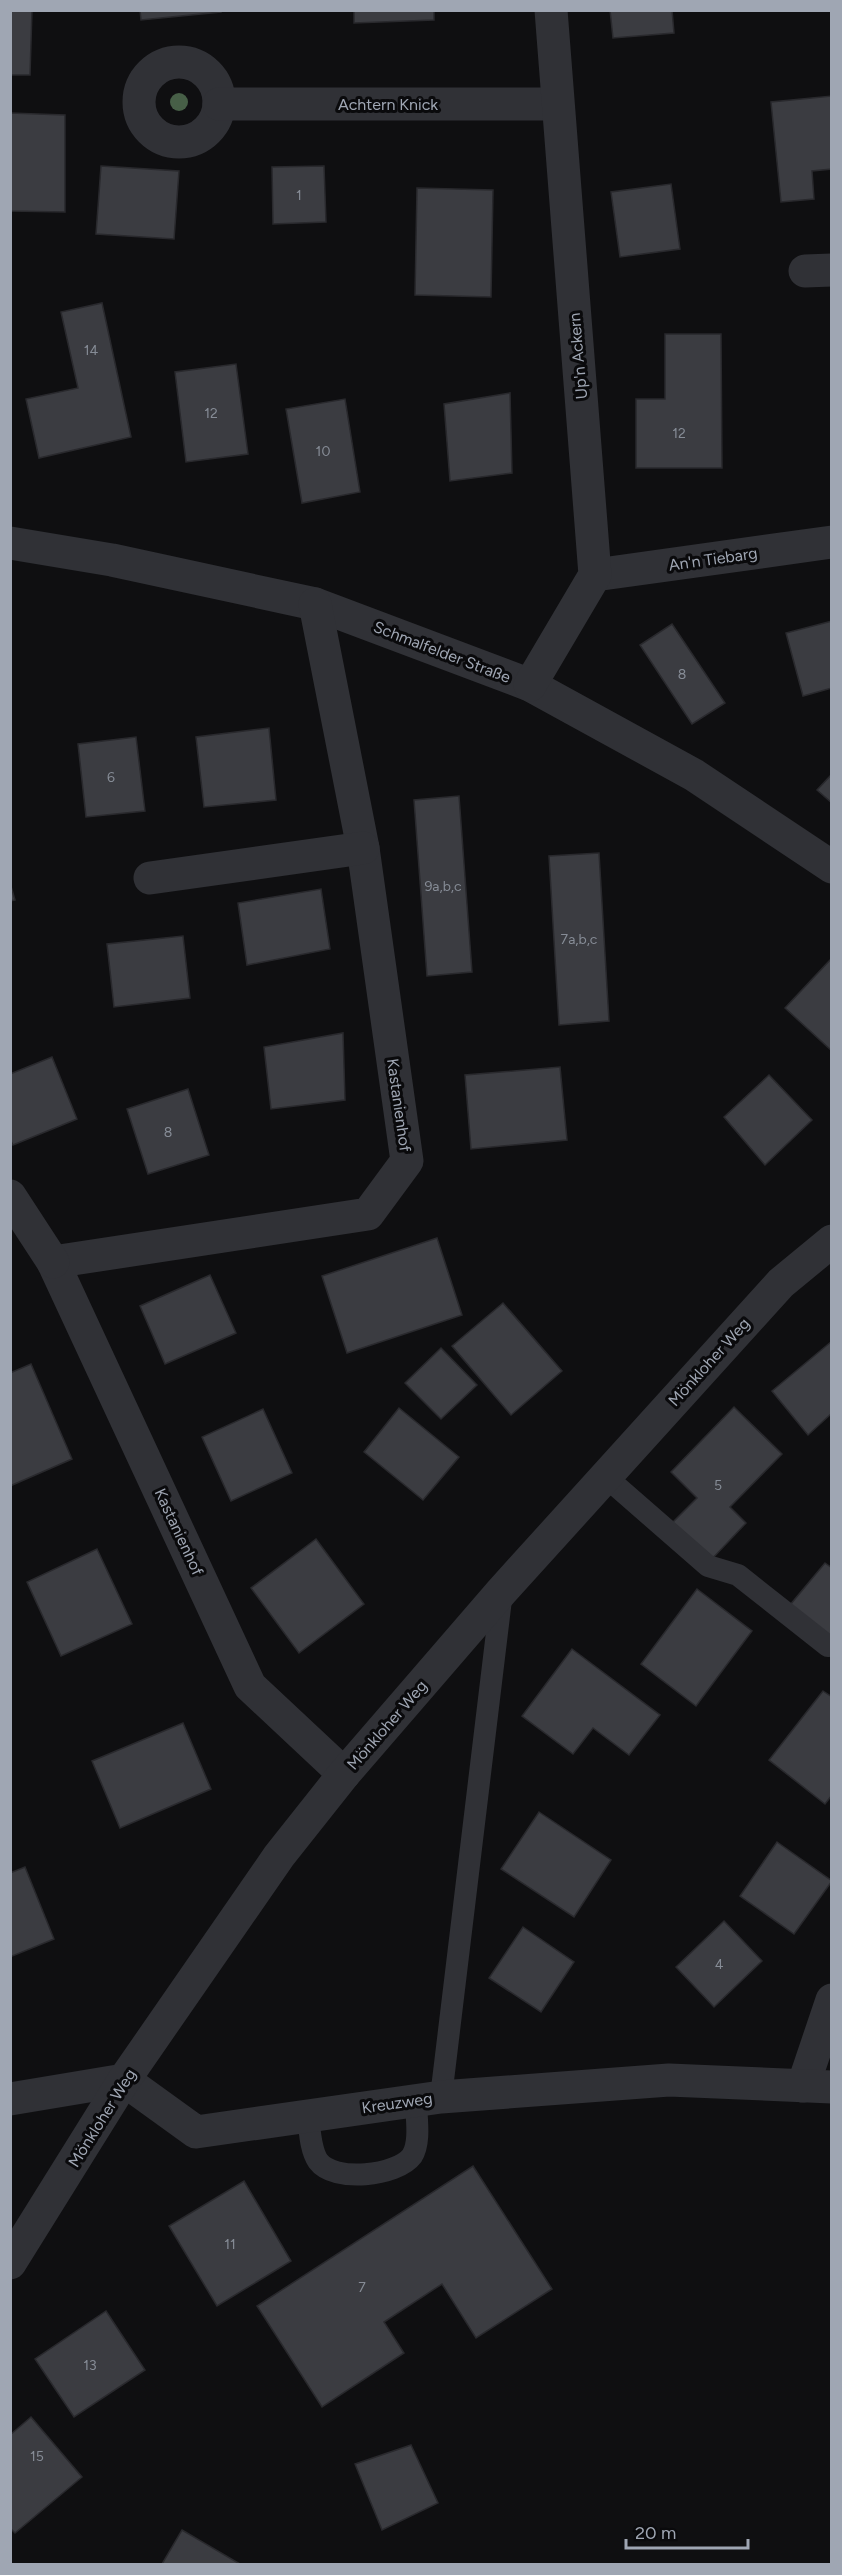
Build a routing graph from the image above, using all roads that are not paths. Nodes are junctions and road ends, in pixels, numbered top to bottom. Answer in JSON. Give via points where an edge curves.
{"nodes":[{"id":1,"x":551,"y":10,"type":"edge"},
{"id":2,"x":219,"y":104,"type":"dead end"},
{"id":3,"x":557,"y":104,"type":"junction"},
{"id":4,"x":831,"y":542,"type":"edge"},
{"id":5,"x":10,"y":543,"type":"edge"},
{"id":6,"x":595,"y":575,"type":"junction"},
{"id":7,"x":315,"y":604,"type":"junction"},
{"id":8,"x":530,"y":685,"type":"junction"},
{"id":9,"x":363,"y":848,"type":"junction"},
{"id":10,"x":831,"y":867,"type":"edge"},
{"id":11,"x":150,"y":878,"type":"dead end"},
{"id":12,"x":10,"y":1196,"type":"edge"},
{"id":13,"x":831,"y":1241,"type":"edge"},
{"id":14,"x":53,"y":1262,"type":"junction"},
{"id":15,"x":606,"y":1477,"type":"junction"},
{"id":16,"x":502,"y":1591,"type":"junction"},
{"id":17,"x":828,"y":1646,"type":"dead end"},
{"id":18,"x":344,"y":1774,"type":"junction"},
{"id":19,"x":831,"y":2000,"type":"edge"},
{"id":20,"x":124,"y":2080,"type":"junction"},
{"id":21,"x":817,"y":2086,"type":"edge"},
{"id":22,"x":10,"y":2098,"type":"edge"},
{"id":23,"x":428,"y":2099,"type":"junction"},
{"id":24,"x":308,"y":2116,"type":"junction"},
{"id":25,"x":10,"y":2263,"type":"edge"}],
"edges":[{"from":1,"to":3,"type":"street","name":"Up'n Ackern"},
{"from":2,"to":3,"type":"street","name":"Achtern Knick"},
{"from":3,"to":6,"type":"street","name":"Up'n Ackern"},
{"from":4,"to":6,"type":"street","name":"An'n Tiebarg"},
{"from":5,"to":7,"type":"street","name":"Schmalfelder Straße","via":[[112,560]]},
{"from":6,"to":8,"type":"street"},
{"from":7,"to":8,"type":"street","name":"Schmalfelder Straße"},
{"from":7,"to":9,"type":"street","name":"Kastanienhof"},
{"from":8,"to":10,"type":"street","name":"Schmalfelder Straße","via":[[694,775]]},
{"from":9,"to":11,"type":"street"},
{"from":9,"to":14,"type":"street","name":"Kastanienhof","via":[[407,1161],[368,1214]]},
{"from":12,"to":14,"type":"street","name":"Kastanienhof"},
{"from":13,"to":15,"type":"street","name":"Mönkloher Weg","via":[[781,1283]]},
{"from":14,"to":18,"type":"street","name":"Kastanienhof","via":[[250,1686]]},
{"from":15,"to":16,"type":"street","name":"Mönkloher Weg"},
{"from":15,"to":17,"type":"lane","via":[[708,1566],[738,1575]]},
{"from":16,"to":18,"type":"street","name":"Mönkloher Weg"},
{"from":16,"to":23,"type":"lane"},
{"from":18,"to":20,"type":"street","name":"Mönkloher Weg","via":[[279,1856]]},
{"from":19,"to":21,"type":"street","name":"Kreuzweg"},
{"from":20,"to":22,"type":"street"},
{"from":20,"to":24,"type":"street","name":"Kreuzweg","via":[[196,2132]]},
{"from":20,"to":25,"type":"street","name":"Mönkloher Weg"},
{"from":21,"to":23,"type":"street","name":"Kreuzweg","via":[[669,2080]]},
{"from":23,"to":24,"type":"street","name":"Kreuzweg"},
{"from":23,"to":24,"type":"lane","via":[[413,2154],[402,2165],[366,2174],[343,2175],[319,2163]]}]}
